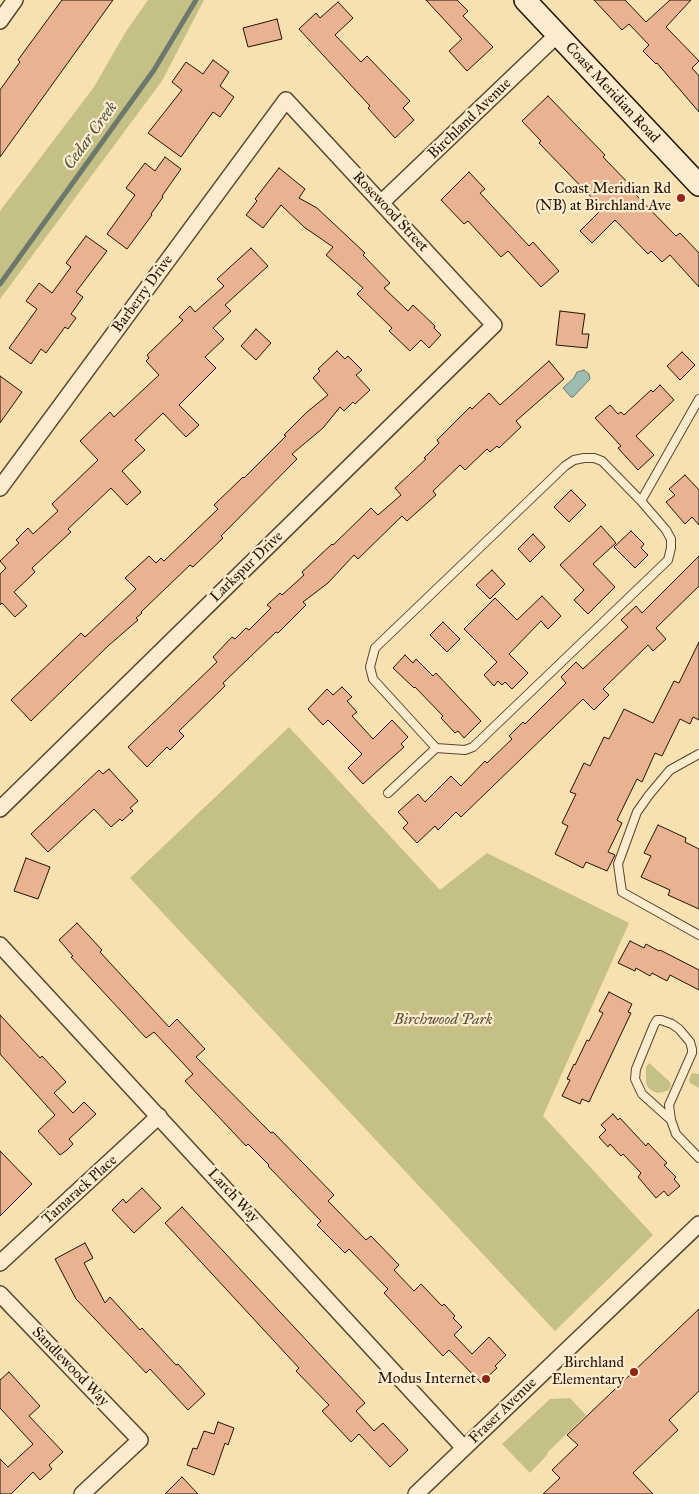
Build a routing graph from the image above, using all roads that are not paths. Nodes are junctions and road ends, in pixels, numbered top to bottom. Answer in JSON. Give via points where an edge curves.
{"nodes":[{"id":1,"x":15,"y":0,"type":"edge"},
{"id":2,"x":525,"y":0,"type":"edge"},
{"id":3,"x":0,"y":21,"type":"edge"},
{"id":4,"x":557,"y":35,"type":"junction"},
{"id":5,"x":286,"y":100,"type":"joint"},
{"id":6,"x":699,"y":185,"type":"edge"},
{"id":7,"x":382,"y":202,"type":"junction"},
{"id":8,"x":494,"y":325,"type":"joint"},
{"id":9,"x":699,"y":399,"type":"edge"},
{"id":10,"x":0,"y":488,"type":"edge"},
{"id":11,"x":641,"y":501,"type":"junction"},
{"id":12,"x":436,"y":748,"type":"junction"},
{"id":13,"x":699,"y":754,"type":"edge"},
{"id":14,"x":388,"y":792,"type":"dead end"},
{"id":15,"x":0,"y":809,"type":"edge"},
{"id":16,"x":699,"y":935,"type":"edge"},
{"id":17,"x":0,"y":945,"type":"edge"},
{"id":18,"x":159,"y":1116,"type":"junction"},
{"id":19,"x":671,"y":1120,"type":"junction"},
{"id":20,"x":699,"y":1158,"type":"edge"},
{"id":21,"x":699,"y":1224,"type":"edge"},
{"id":22,"x":0,"y":1263,"type":"edge"},
{"id":23,"x":0,"y":1294,"type":"edge"},
{"id":24,"x":464,"y":1448,"type":"junction"},
{"id":25,"x":82,"y":1494,"type":"edge"},
{"id":26,"x":416,"y":1494,"type":"edge"}],
"edges":[{"from":1,"to":3,"type":"street"},
{"from":2,"to":4,"type":"main road","name":"Coast Meridian Road"},
{"from":4,"to":6,"type":"main road","name":"Coast Meridian Road"},
{"from":4,"to":7,"type":"street","name":"Birchland Avenue"},
{"from":5,"to":7,"type":"street","name":"Rosewood Street"},
{"from":5,"to":10,"type":"street","name":"Barberry Drive"},
{"from":7,"to":8,"type":"street","name":"Rosewood Street"},
{"from":8,"to":15,"type":"street","name":"Larkspur Drive"},
{"from":9,"to":11,"type":"lane"},
{"from":11,"to":12,"type":"lane","via":[[671,539],[668,560],[473,747],[465,750]]},
{"from":11,"to":12,"type":"lane","via":[[602,461],[594,458],[574,460],[375,648],[370,667],[373,678]]},
{"from":12,"to":14,"type":"lane"},
{"from":13,"to":16,"type":"lane","via":[[670,770],[649,795],[637,812],[618,864],[622,892]]},
{"from":17,"to":18,"type":"street","name":"Larch Way"},
{"from":18,"to":22,"type":"street","name":"Tamarack Place"},
{"from":18,"to":24,"type":"street","name":"Larch Way"},
{"from":19,"to":19,"type":"lane","via":[[670,1105],[692,1049],[679,1028],[657,1020],[636,1069],[636,1079],[642,1094]]},
{"from":19,"to":20,"type":"lane","via":[[676,1134]]},
{"from":21,"to":24,"type":"street","name":"Fraser Avenue"},
{"from":23,"to":25,"type":"street","name":"Sandlewood Way","via":[[140,1440]]},
{"from":24,"to":26,"type":"street","name":"Fraser Avenue"}]}
